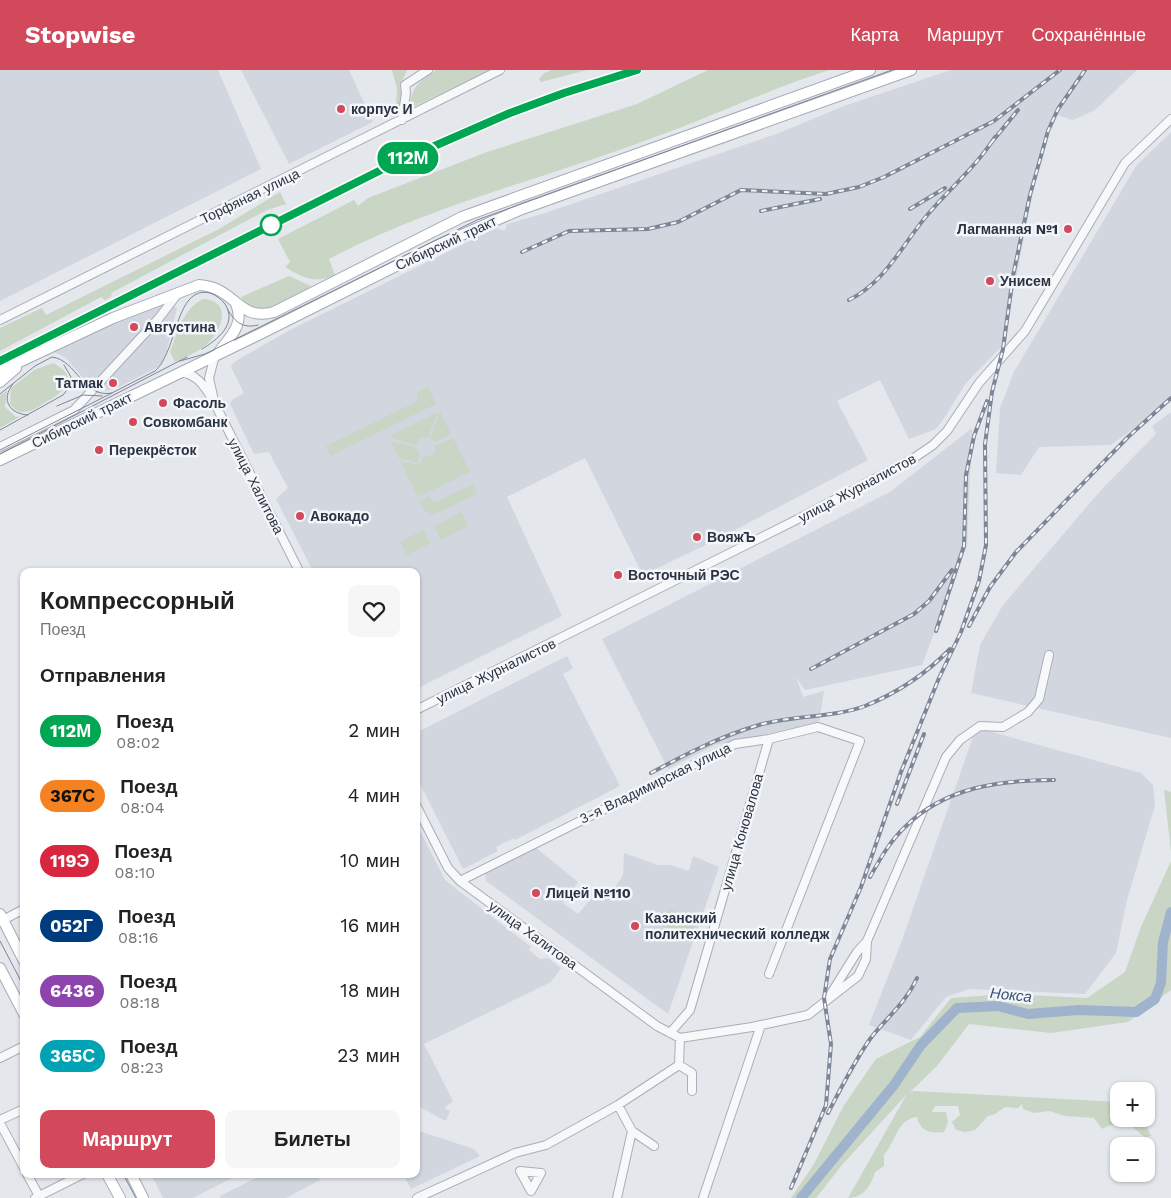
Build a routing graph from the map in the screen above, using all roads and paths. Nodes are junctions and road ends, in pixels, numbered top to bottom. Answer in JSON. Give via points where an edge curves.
{"nodes":[{"id":1,"x":428,"y":70,"type":"edge"},
{"id":2,"x":500,"y":70,"type":"edge"},
{"id":3,"x":870,"y":70,"type":"edge"},
{"id":4,"x":911,"y":70,"type":"edge"},
{"id":5,"x":1171,"y":119,"type":"edge"},
{"id":6,"x":402,"y":120,"type":"junction"},
{"id":7,"x":180,"y":292,"type":"junction"},
{"id":8,"x":234,"y":301,"type":"junction"},
{"id":9,"x":0,"y":320,"type":"edge"},
{"id":10,"x":216,"y":355,"type":"junction"},
{"id":11,"x":30,"y":357,"type":"junction"},
{"id":12,"x":0,"y":371,"type":"edge"},
{"id":13,"x":180,"y":372,"type":"junction"},
{"id":14,"x":0,"y":382,"type":"edge"},
{"id":15,"x":213,"y":400,"type":"junction"},
{"id":16,"x":0,"y":447,"type":"edge"},
{"id":17,"x":0,"y":460,"type":"edge"},
{"id":18,"x":297,"y":568,"type":"edge"},
{"id":19,"x":1048,"y":656,"type":"dead end"},
{"id":20,"x":420,"y":708,"type":"edge"},
{"id":21,"x":769,"y":739,"type":"junction"},
{"id":22,"x":420,"y":813,"type":"edge"},
{"id":23,"x":460,"y":881,"type":"junction"},
{"id":24,"x":20,"y":910,"type":"edge"},
{"id":25,"x":1,"y":917,"type":"edge"},
{"id":26,"x":867,"y":941,"type":"junction"},
{"id":27,"x":20,"y":953,"type":"edge"},
{"id":28,"x":0,"y":968,"type":"edge"},
{"id":29,"x":769,"y":974,"type":"dead end"},
{"id":30,"x":827,"y":1000,"type":"junction"},
{"id":31,"x":20,"y":1006,"type":"edge"},
{"id":32,"x":761,"y":1025,"type":"junction"},
{"id":33,"x":670,"y":1033,"type":"junction"},
{"id":34,"x":680,"y":1038,"type":"junction"},
{"id":35,"x":20,"y":1048,"type":"edge"},
{"id":36,"x":0,"y":1058,"type":"edge"},
{"id":37,"x":679,"y":1065,"type":"junction"},
{"id":38,"x":692,"y":1091,"type":"dead end"},
{"id":39,"x":618,"y":1105,"type":"junction"},
{"id":40,"x":20,"y":1111,"type":"edge"},
{"id":41,"x":0,"y":1122,"type":"edge"},
{"id":42,"x":632,"y":1131,"type":"junction"},
{"id":43,"x":654,"y":1146,"type":"dead end"},
{"id":44,"x":20,"y":1160,"type":"edge"},
{"id":45,"x":29,"y":1178,"type":"edge"},
{"id":46,"x":75,"y":1178,"type":"edge"},
{"id":47,"x":109,"y":1178,"type":"edge"},
{"id":48,"x":133,"y":1178,"type":"edge"},
{"id":49,"x":37,"y":1197,"type":"edge"},
{"id":50,"x":120,"y":1198,"type":"edge"},
{"id":51,"x":143,"y":1198,"type":"edge"},
{"id":52,"x":417,"y":1198,"type":"edge"},
{"id":53,"x":616,"y":1198,"type":"edge"},
{"id":54,"x":703,"y":1198,"type":"edge"}],
"edges":[{"from":1,"to":6,"type":"street","via":[[405,86]]},
{"from":2,"to":6,"type":"street","name":"Торфяная улица"},
{"from":3,"to":8,"type":"main road","name":"Сибирский тракт","via":[[462,217],[274,312],[256,316]]},
{"from":4,"to":10,"type":"main road","name":"Сибирский тракт","via":[[522,209],[438,245]]},
{"from":5,"to":20,"type":"street","name":"улица Журналистов","via":[[1125,163],[1025,331],[979,383],[934,445],[796,520]]},
{"from":6,"to":9,"type":"street","name":"Торфяная улица"},
{"from":7,"to":8,"type":"main road","name":"Сибирский тракт","via":[[199,285],[209,286],[224,292]]},
{"from":7,"to":11,"type":"main road","name":"Сибирский тракт","via":[[113,318]]},
{"from":7,"to":16,"type":"street","name":"Сибирский тракт","via":[[74,410]]},
{"from":8,"to":10,"type":"main road","via":[[239,313],[238,323]]},
{"from":10,"to":13,"type":"main road","name":"Сибирский тракт"},
{"from":10,"to":15,"type":"street","via":[[209,378]]},
{"from":11,"to":12,"type":"main road","name":"Сибирский тракт"},
{"from":11,"to":14,"type":"main road"},
{"from":13,"to":15,"type":"street","via":[[200,380]]},
{"from":13,"to":17,"type":"main road","name":"Сибирский тракт"},
{"from":15,"to":18,"type":"street","name":"улица Халитова"},
{"from":19,"to":26,"type":"street","via":[[1039,699],[1028,712],[1003,727],[980,726],[960,740],[946,758]]},
{"from":21,"to":23,"type":"street","name":"3-я Владимирская улица","via":[[735,744]]},
{"from":21,"to":29,"type":"street","name":"3-я Владимирская улица","via":[[818,727],[860,741]]},
{"from":21,"to":33,"type":"street","name":"улица Коновалова","via":[[690,1010]]},
{"from":22,"to":23,"type":"street","name":"улица Халитова","via":[[448,868]]},
{"from":23,"to":33,"type":"street","name":"улица Халитова"},
{"from":24,"to":25,"type":"street"},
{"from":25,"to":27,"type":"main road"},
{"from":26,"to":30,"type":"street"},
{"from":26,"to":30,"type":"street","via":[[866,959],[858,976]]},
{"from":28,"to":31,"type":"main road"},
{"from":30,"to":32,"type":"street","via":[[808,1015]]},
{"from":32,"to":34,"type":"street"},
{"from":32,"to":54,"type":"street"},
{"from":33,"to":34,"type":"street","name":"улица Халитова"},
{"from":34,"to":37,"type":"street"},
{"from":35,"to":36,"type":"street"},
{"from":37,"to":38,"type":"street","via":[[692,1073]]},
{"from":37,"to":39,"type":"street"},
{"from":39,"to":42,"type":"street"},
{"from":39,"to":52,"type":"street","via":[[546,1145],[515,1153]]},
{"from":40,"to":41,"type":"street"},
{"from":41,"to":44,"type":"street"},
{"from":42,"to":43,"type":"street"},
{"from":42,"to":53,"type":"street"},
{"from":45,"to":49,"type":"street"},
{"from":46,"to":49,"type":"street"},
{"from":47,"to":50,"type":"main road"},
{"from":48,"to":51,"type":"main road"}]}
